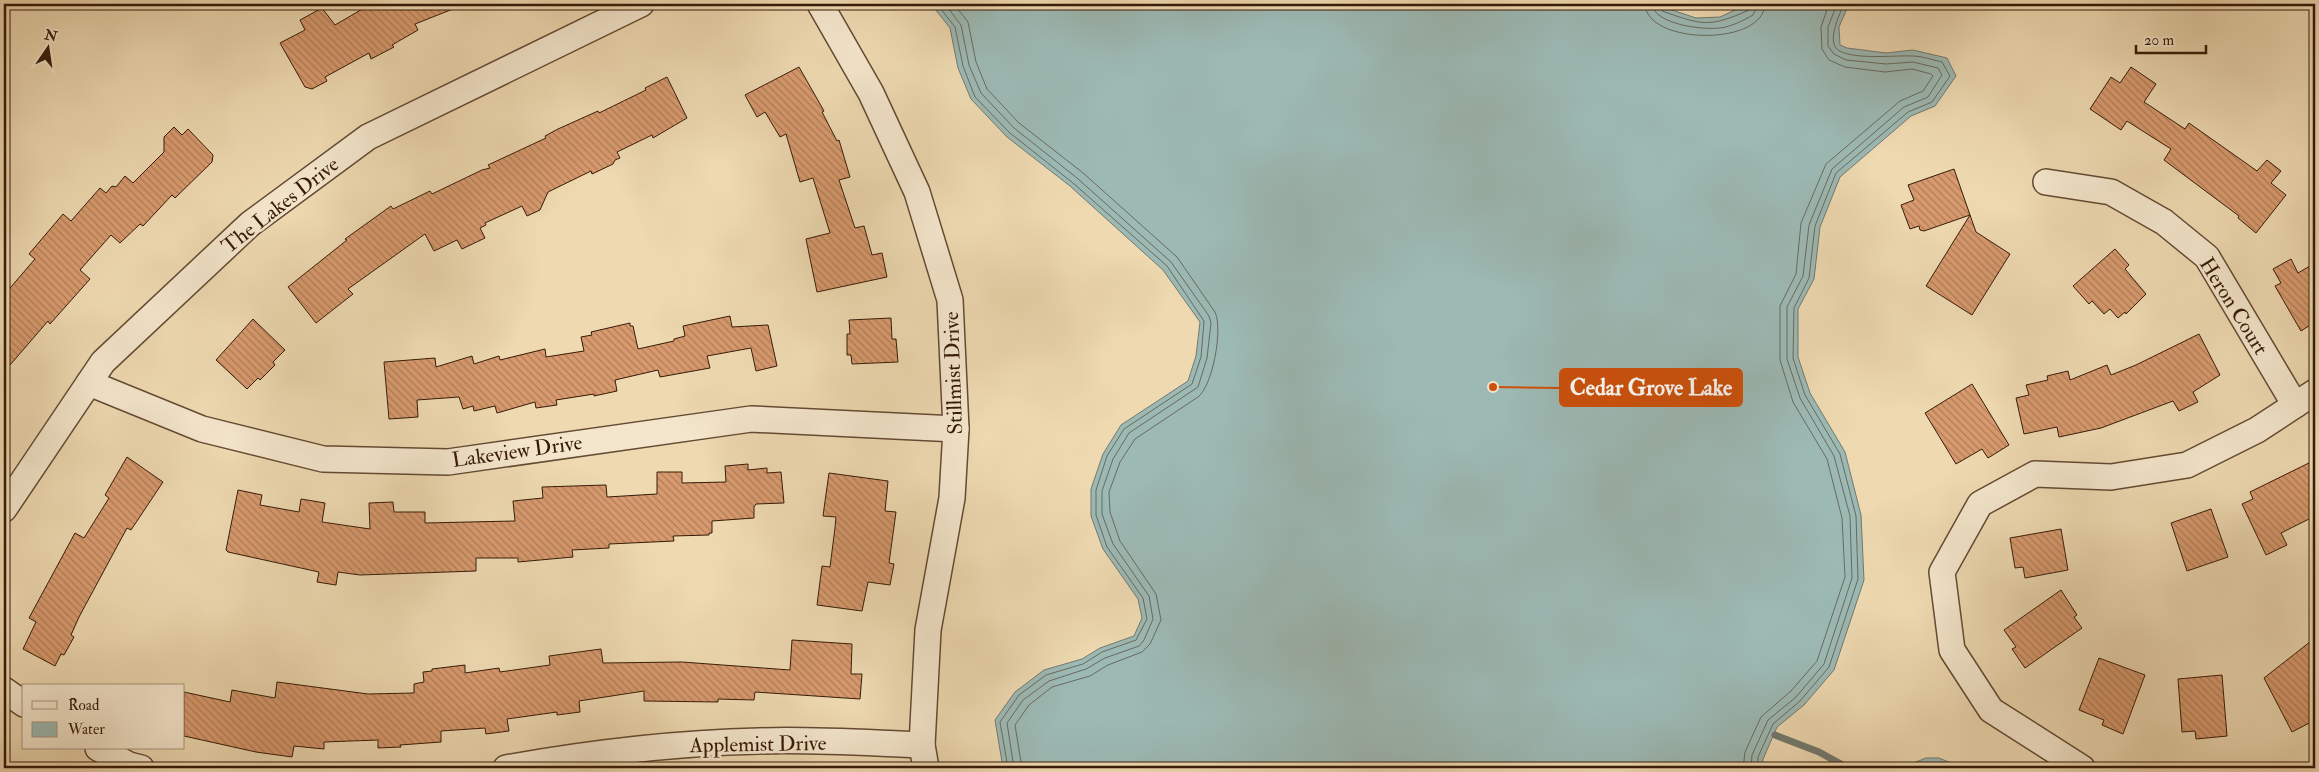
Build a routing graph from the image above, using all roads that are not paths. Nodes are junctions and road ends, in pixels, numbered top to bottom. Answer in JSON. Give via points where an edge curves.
{"nodes":[{"id":1,"x":641,"y":4,"type":"edge"},
{"id":2,"x":820,"y":4,"type":"edge"},
{"id":3,"x":2046,"y":182,"type":"dead end"},
{"id":4,"x":89,"y":383,"type":"junction"},
{"id":5,"x":2305,"y":398,"type":"edge"},
{"id":6,"x":956,"y":429,"type":"junction"},
{"id":7,"x":4,"y":509,"type":"edge"},
{"id":8,"x":4,"y":690,"type":"edge"},
{"id":9,"x":22,"y":703,"type":"edge"},
{"id":10,"x":102,"y":750,"type":"edge"},
{"id":11,"x":924,"y":757,"type":"edge"},
{"id":12,"x":141,"y":768,"type":"edge"},
{"id":13,"x":506,"y":768,"type":"edge"},
{"id":14,"x":2082,"y":768,"type":"edge"}],
"edges":[{"from":1,"to":4,"type":"street","name":"The Lakes Drive","via":[[368,137],[250,224],[103,362]]},
{"from":2,"to":6,"type":"street","name":"Stillmist Drive","via":[[871,93],[918,192],[950,300]]},
{"from":3,"to":5,"type":"street","name":"Heron Court","via":[[2111,192],[2164,222],[2207,257]]},
{"from":4,"to":6,"type":"street","name":"Lakeview Drive","via":[[202,429],[323,459],[448,462],[750,419]]},
{"from":4,"to":7,"type":"street","name":"The Lakes Drive"},
{"from":5,"to":14,"type":"street","via":[[2257,430],[2187,465],[2111,476],[2035,474],[1980,504],[1942,572],[1952,650],[1991,710]]},
{"from":6,"to":11,"type":"street","name":"Stillmist Drive","via":[[952,498],[928,630]]},
{"from":8,"to":9,"type":"street"},
{"from":10,"to":12,"type":"street"},
{"from":11,"to":13,"type":"street","name":"Applemist Drive","via":[[761,740],[658,746]]}]}
